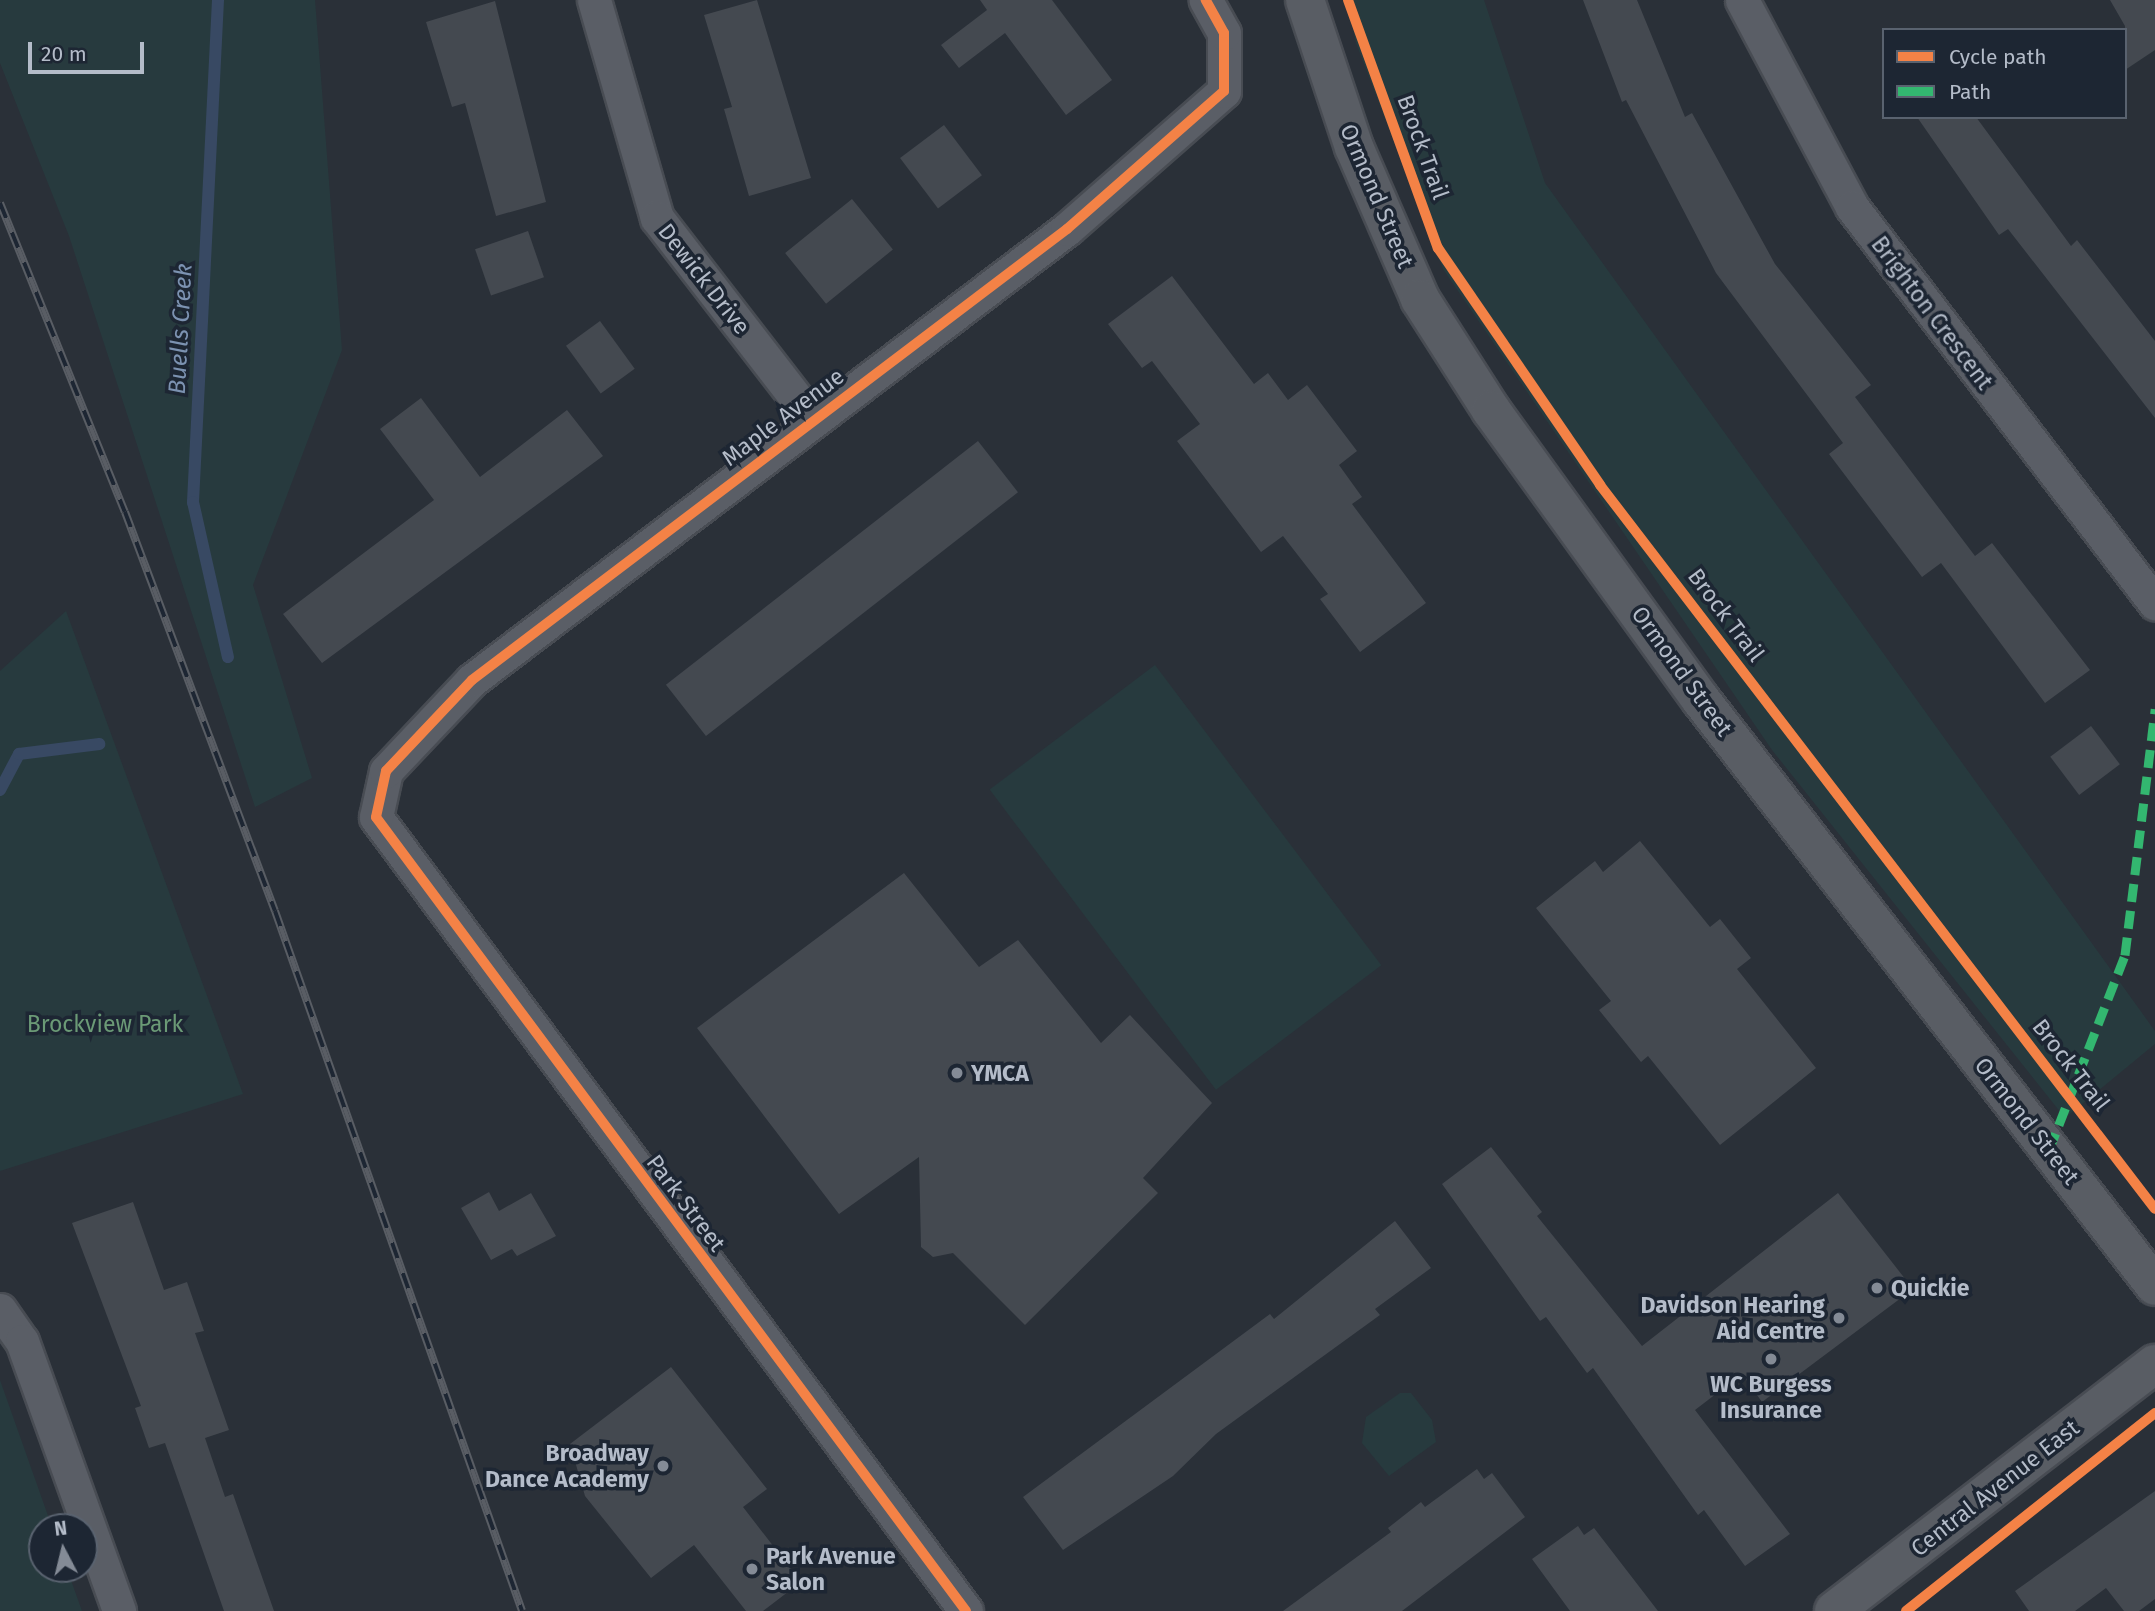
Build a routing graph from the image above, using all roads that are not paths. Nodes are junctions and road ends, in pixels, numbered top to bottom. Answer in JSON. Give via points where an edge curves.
{"nodes":[{"id":1,"x":594,"y":0,"type":"edge"},
{"id":2,"x":1206,"y":0,"type":"edge"},
{"id":3,"x":1305,"y":0,"type":"edge"},
{"id":4,"x":1742,"y":0,"type":"edge"},
{"id":5,"x":813,"y":420,"type":"junction"},
{"id":6,"x":2155,"y":604,"type":"edge"},
{"id":7,"x":376,"y":817,"type":"joint"},
{"id":8,"x":2155,"y":1286,"type":"edge"},
{"id":9,"x":0,"y":1310,"type":"edge"},
{"id":10,"x":2155,"y":1364,"type":"edge"},
{"id":11,"x":119,"y":1611,"type":"edge"},
{"id":12,"x":966,"y":1611,"type":"edge"},
{"id":13,"x":1835,"y":1611,"type":"edge"}],
"edges":[{"from":1,"to":5,"type":"street","name":"Dewick Drive","via":[[657,218]]},
{"from":2,"to":5,"type":"street","name":"Maple Avenue","via":[[1220,19],[1227,61],[1224,91],[1067,229]]},
{"from":3,"to":8,"type":"street","name":"Ormond Street","via":[[1354,147],[1420,299],[1491,410],[1700,700]]},
{"from":4,"to":6,"type":"street","name":"Brighton Crescent","via":[[1852,207]]},
{"from":5,"to":7,"type":"street","name":"Maple Avenue","via":[[472,680],[386,771]]},
{"from":7,"to":12,"type":"street","name":"Park Street"},
{"from":9,"to":11,"type":"street","via":[[22,1340]]},
{"from":10,"to":13,"type":"street","name":"Central Avenue East"}]}
